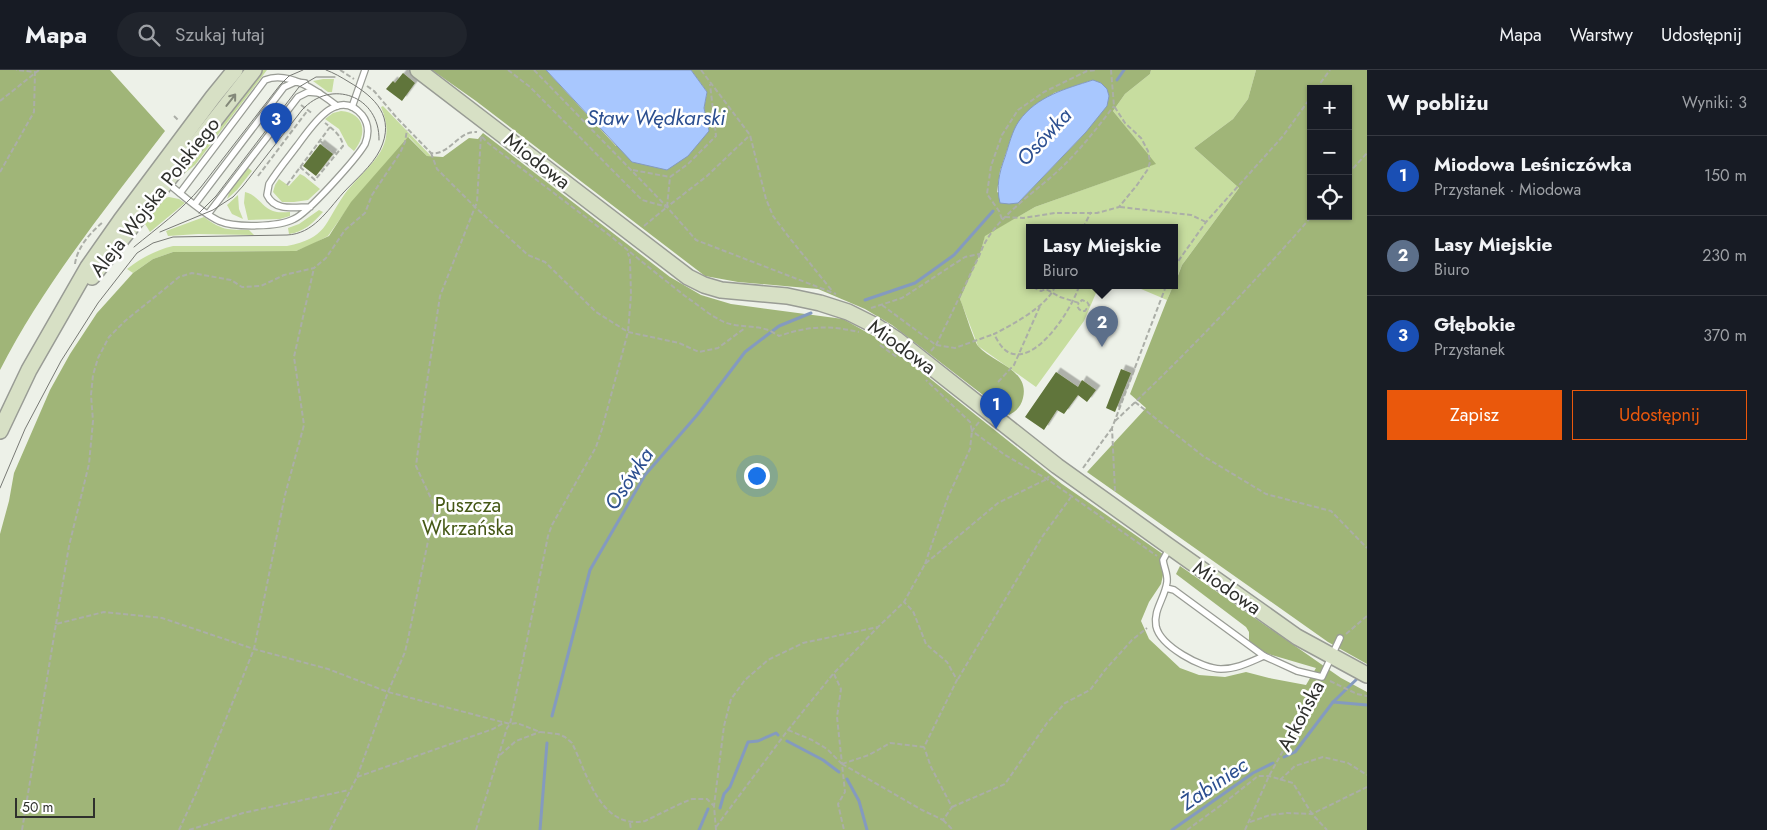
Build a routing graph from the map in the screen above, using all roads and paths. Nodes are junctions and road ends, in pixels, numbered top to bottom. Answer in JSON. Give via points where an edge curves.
{"nodes":[{"id":1,"x":16,"y":70,"type":"edge"},
{"id":2,"x":39,"y":70,"type":"edge"},
{"id":3,"x":229,"y":70,"type":"edge"},
{"id":4,"x":235,"y":70,"type":"edge"},
{"id":5,"x":254,"y":70,"type":"edge"},
{"id":6,"x":340,"y":70,"type":"edge"},
{"id":7,"x":365,"y":70,"type":"edge"},
{"id":8,"x":418,"y":70,"type":"edge"},
{"id":9,"x":508,"y":70,"type":"edge"},
{"id":10,"x":534,"y":70,"type":"edge"},
{"id":11,"x":701,"y":70,"type":"edge"},
{"id":12,"x":1097,"y":70,"type":"edge"},
{"id":13,"x":1111,"y":70,"type":"edge"},
{"id":14,"x":1330,"y":70,"type":"edge"},
{"id":15,"x":34,"y":72,"type":"junction"},
{"id":16,"x":356,"y":80,"type":"dead end"},
{"id":17,"x":710,"y":81,"type":"junction"},
{"id":18,"x":309,"y":85,"type":"junction"},
{"id":19,"x":365,"y":85,"type":"dead end"},
{"id":20,"x":1319,"y":85,"type":"edge"},
{"id":21,"x":323,"y":95,"type":"junction"},
{"id":22,"x":213,"y":97,"type":"junction"},
{"id":23,"x":0,"y":100,"type":"edge"},
{"id":24,"x":1307,"y":103,"type":"edge"},
{"id":25,"x":337,"y":106,"type":"junction"},
{"id":26,"x":1114,"y":106,"type":"junction"},
{"id":27,"x":352,"y":107,"type":"junction"},
{"id":28,"x":308,"y":110,"type":"dead end"},
{"id":29,"x":174,"y":116,"type":"dead end"},
{"id":30,"x":179,"y":121,"type":"dead end"},
{"id":31,"x":330,"y":127,"type":"dead end"},
{"id":32,"x":408,"y":129,"type":"junction"},
{"id":33,"x":481,"y":135,"type":"junction"},
{"id":34,"x":750,"y":135,"type":"junction"},
{"id":35,"x":320,"y":141,"type":"junction"},
{"id":36,"x":431,"y":153,"type":"junction"},
{"id":37,"x":1367,"y":153,"type":"edge"},
{"id":38,"x":337,"y":154,"type":"dead end"},
{"id":39,"x":632,"y":170,"type":"junction"},
{"id":40,"x":1352,"y":170,"type":"edge"},
{"id":41,"x":0,"y":172,"type":"edge"},
{"id":42,"x":258,"y":176,"type":"dead end"},
{"id":43,"x":670,"y":177,"type":"junction"},
{"id":44,"x":166,"y":182,"type":"junction"},
{"id":45,"x":286,"y":185,"type":"dead end"},
{"id":46,"x":180,"y":193,"type":"junction"},
{"id":47,"x":195,"y":204,"type":"junction"},
{"id":48,"x":310,"y":207,"type":"junction"},
{"id":49,"x":667,"y":207,"type":"junction"},
{"id":50,"x":1119,"y":207,"type":"junction"},
{"id":51,"x":475,"y":208,"type":"junction"},
{"id":52,"x":1091,"y":212,"type":"junction"},
{"id":53,"x":208,"y":214,"type":"junction"},
{"id":54,"x":1005,"y":217,"type":"junction"},
{"id":55,"x":1002,"y":220,"type":"junction"},
{"id":56,"x":1309,"y":220,"type":"edge"},
{"id":57,"x":1206,"y":222,"type":"junction"},
{"id":58,"x":1085,"y":224,"type":"edge"},
{"id":59,"x":633,"y":236,"type":"junction"},
{"id":60,"x":628,"y":252,"type":"junction"},
{"id":61,"x":980,"y":254,"type":"junction"},
{"id":62,"x":1178,"y":261,"type":"edge"},
{"id":63,"x":314,"y":268,"type":"junction"},
{"id":64,"x":1049,"y":289,"type":"edge"},
{"id":65,"x":1054,"y":289,"type":"edge"},
{"id":66,"x":1078,"y":289,"type":"edge"},
{"id":67,"x":1165,"y":289,"type":"edge"},
{"id":68,"x":1053,"y":292,"type":"junction"},
{"id":69,"x":1074,"y":301,"type":"junction"},
{"id":70,"x":1079,"y":303,"type":"junction"},
{"id":71,"x":1040,"y":304,"type":"junction"},
{"id":72,"x":881,"y":305,"type":"junction"},
{"id":73,"x":864,"y":311,"type":"dead end"},
{"id":74,"x":56,"y":323,"type":"junction"},
{"id":75,"x":745,"y":328,"type":"junction"},
{"id":76,"x":628,"y":332,"type":"junction"},
{"id":77,"x":994,"y":334,"type":"junction"},
{"id":78,"x":865,"y":335,"type":"dead end"},
{"id":79,"x":879,"y":344,"type":"dead end"},
{"id":80,"x":936,"y":345,"type":"junction"},
{"id":81,"x":927,"y":355,"type":"dead end"},
{"id":82,"x":1018,"y":355,"type":"junction"},
{"id":83,"x":902,"y":361,"type":"dead end"},
{"id":84,"x":924,"y":378,"type":"dead end"},
{"id":85,"x":998,"y":382,"type":"dead end"},
{"id":86,"x":1135,"y":402,"type":"junction"},
{"id":87,"x":1115,"y":421,"type":"junction"},
{"id":88,"x":1112,"y":428,"type":"junction"},
{"id":89,"x":0,"y":431,"type":"edge"},
{"id":90,"x":972,"y":431,"type":"junction"},
{"id":91,"x":1057,"y":466,"type":"junction"},
{"id":92,"x":1047,"y":479,"type":"junction"},
{"id":93,"x":1075,"y":480,"type":"junction"},
{"id":94,"x":1071,"y":497,"type":"junction"},
{"id":95,"x":1114,"y":508,"type":"junction"},
{"id":96,"x":1367,"y":548,"type":"edge"},
{"id":97,"x":1167,"y":554,"type":"junction"},
{"id":98,"x":925,"y":564,"type":"junction"},
{"id":99,"x":1166,"y":588,"type":"junction"},
{"id":100,"x":904,"y":602,"type":"junction"},
{"id":101,"x":1367,"y":616,"type":"edge"},
{"id":102,"x":1155,"y":623,"type":"junction"},
{"id":103,"x":56,"y":624,"type":"junction"},
{"id":104,"x":878,"y":627,"type":"junction"},
{"id":105,"x":1340,"y":638,"type":"joint"},
{"id":106,"x":254,"y":649,"type":"junction"},
{"id":107,"x":1264,"y":656,"type":"junction"},
{"id":108,"x":1332,"y":657,"type":"junction"},
{"id":109,"x":833,"y":674,"type":"junction"},
{"id":110,"x":1367,"y":675,"type":"edge"},
{"id":111,"x":1322,"y":677,"type":"junction"},
{"id":112,"x":958,"y":680,"type":"junction"},
{"id":113,"x":388,"y":692,"type":"junction"},
{"id":114,"x":1367,"y":696,"type":"edge"},
{"id":115,"x":505,"y":722,"type":"junction"},
{"id":116,"x":510,"y":724,"type":"junction"},
{"id":117,"x":788,"y":730,"type":"junction"},
{"id":118,"x":540,"y":732,"type":"junction"},
{"id":119,"x":924,"y":747,"type":"junction"},
{"id":120,"x":499,"y":756,"type":"junction"},
{"id":121,"x":842,"y":764,"type":"junction"},
{"id":122,"x":1367,"y":775,"type":"edge"},
{"id":123,"x":1269,"y":776,"type":"junction"},
{"id":124,"x":357,"y":777,"type":"junction"},
{"id":125,"x":1280,"y":780,"type":"junction"},
{"id":126,"x":1367,"y":787,"type":"edge"},
{"id":127,"x":350,"y":790,"type":"junction"},
{"id":128,"x":714,"y":806,"type":"junction"},
{"id":129,"x":952,"y":807,"type":"junction"},
{"id":130,"x":1312,"y":814,"type":"junction"},
{"id":131,"x":943,"y":820,"type":"junction"},
{"id":132,"x":630,"y":823,"type":"junction"},
{"id":133,"x":1248,"y":823,"type":"junction"},
{"id":134,"x":715,"y":829,"type":"edge"},
{"id":135,"x":22,"y":830,"type":"edge"},
{"id":136,"x":179,"y":830,"type":"edge"},
{"id":137,"x":189,"y":830,"type":"edge"},
{"id":138,"x":330,"y":830,"type":"edge"},
{"id":139,"x":476,"y":830,"type":"edge"},
{"id":140,"x":631,"y":830,"type":"edge"},
{"id":141,"x":844,"y":830,"type":"edge"},
{"id":142,"x":953,"y":830,"type":"edge"},
{"id":143,"x":1187,"y":830,"type":"edge"},
{"id":144,"x":1245,"y":830,"type":"edge"},
{"id":145,"x":1327,"y":830,"type":"edge"}],
"edges":[{"from":1,"to":15,"type":"path"},
{"from":2,"to":15,"type":"path"},
{"from":3,"to":22,"type":"street"},
{"from":4,"to":22,"type":"street","name":"Aleja Wojska Polskiego"},
{"from":44,"to":5,"type":"street","name":"Aleja Wojska Polskiego","one_way":true},
{"from":6,"to":16,"type":"path"},
{"from":7,"to":27,"type":"lane"},
{"from":8,"to":59,"type":"street","name":"Miodowa"},
{"from":9,"to":49,"type":"path","via":[[642,200]]},
{"from":10,"to":39,"type":"path"},
{"from":11,"to":17,"type":"path"},
{"from":12,"to":55,"type":"path","via":[[1044,92],[1018,110],[1002,135],[991,166],[987,194]]},
{"from":13,"to":26,"type":"path"},
{"from":14,"to":20,"type":"path"},
{"from":15,"to":23,"type":"path"},
{"from":15,"to":41,"type":"path","via":[[34,112]]},
{"from":17,"to":34,"type":"path"},
{"from":17,"to":43,"type":"path","via":[[716,136]]},
{"from":18,"to":21,"type":"lane"},
{"from":18,"to":46,"type":"lane","via":[[286,72],[275,73],[268,78]]},
{"from":18,"to":47,"type":"lane","via":[[297,81],[284,87]]},
{"from":19,"to":32,"type":"path"},
{"from":21,"to":25,"type":"lane"},
{"from":21,"to":53,"type":"lane","via":[[310,92],[298,97]]},
{"from":22,"to":74,"type":"street","name":"Aleja Wojska Polskiego","via":[[92,260]]},
{"from":24,"to":57,"type":"path","via":[[1283,136]]},
{"from":25,"to":27,"type":"lane"},
{"from":25,"to":48,"type":"lane","via":[[317,120],[267,188],[268,197],[276,206]]},
{"from":26,"to":50,"type":"path","via":[[1125,123],[1141,138],[1150,162],[1141,180]]},
{"from":26,"to":54,"type":"path","via":[[1083,146]]},
{"from":27,"to":48,"type":"lane","via":[[366,121],[366,143]]},
{"from":28,"to":42,"type":"path"},
{"from":29,"to":30,"type":"path"},
{"from":31,"to":35,"type":"path"},
{"from":32,"to":36,"type":"path"},
{"from":32,"to":63,"type":"path","via":[[406,142],[372,194],[365,213]]},
{"from":33,"to":36,"type":"path","via":[[478,132],[468,133],[441,152]]},
{"from":33,"to":51,"type":"path"},
{"from":33,"to":60,"type":"path"},
{"from":34,"to":49,"type":"path","via":[[707,176]]},
{"from":34,"to":49,"type":"path","via":[[773,216],[833,292],[696,240]]},
{"from":35,"to":38,"type":"path"},
{"from":35,"to":45,"type":"path"},
{"from":36,"to":51,"type":"path","via":[[437,169]]},
{"from":37,"to":40,"type":"path"},
{"from":39,"to":43,"type":"path"},
{"from":39,"to":49,"type":"path"},
{"from":43,"to":49,"type":"path"},
{"from":44,"to":46,"type":"lane"},
{"from":44,"to":74,"type":"street","name":"Aleja Wojska Polskiego"},
{"from":46,"to":47,"type":"lane"},
{"from":47,"to":53,"type":"lane"},
{"from":48,"to":53,"type":"lane","via":[[296,219],[277,224],[231,224]]},
{"from":49,"to":59,"type":"path"},
{"from":50,"to":52,"type":"path"},
{"from":50,"to":57,"type":"path","via":[[1191,215]]},
{"from":51,"to":76,"type":"path","via":[[528,255],[545,262],[596,312]]},
{"from":51,"to":113,"type":"path","via":[[440,296],[416,466],[435,507],[405,652]]},
{"from":52,"to":54,"type":"path"},
{"from":52,"to":58,"type":"path"},
{"from":54,"to":55,"type":"path"},
{"from":55,"to":61,"type":"path","via":[[984,242]]},
{"from":56,"to":86,"type":"path","via":[[1171,368]]},
{"from":57,"to":62,"type":"path"},
{"from":59,"to":91,"type":"street","name":"Miodowa","via":[[678,271],[704,285],[808,300],[865,320],[896,339]]},
{"from":60,"to":75,"type":"path","via":[[706,312],[722,322]]},
{"from":60,"to":76,"type":"path","via":[[631,295]]},
{"from":61,"to":72,"type":"path","via":[[964,257],[902,298]]},
{"from":61,"to":80,"type":"path"},
{"from":63,"to":103,"type":"path","via":[[284,275],[261,286],[242,287],[231,280],[192,273],[166,287],[110,337],[93,375],[89,464],[69,546]]},
{"from":63,"to":106,"type":"path","via":[[294,357],[304,425],[285,495]]},
{"from":64,"to":68,"type":"path"},
{"from":65,"to":68,"type":"path"},
{"from":66,"to":69,"type":"path"},
{"from":67,"to":87,"type":"path"},
{"from":68,"to":69,"type":"path"},
{"from":68,"to":71,"type":"path"},
{"from":69,"to":70,"type":"path"},
{"from":69,"to":82,"type":"path","via":[[1053,333],[1033,349]]},
{"from":70,"to":70,"type":"path","via":[[1082,300],[1087,302],[1088,308],[1081,311]]},
{"from":71,"to":77,"type":"path"},
{"from":71,"to":82,"type":"path"},
{"from":72,"to":73,"type":"path"},
{"from":72,"to":80,"type":"path"},
{"from":74,"to":89,"type":"street","name":"Aleja Wojska Polskiego"},
{"from":75,"to":76,"type":"path","via":[[718,348],[699,352],[679,343]]},
{"from":75,"to":78,"type":"path","via":[[767,329],[779,336],[799,329],[826,326]]},
{"from":76,"to":116,"type":"path","via":[[596,447],[548,536]]},
{"from":77,"to":80,"type":"path","via":[[955,348]]},
{"from":77,"to":82,"type":"path","via":[[1007,352]]},
{"from":79,"to":83,"type":"path"},
{"from":80,"to":81,"type":"path"},
{"from":82,"to":85,"type":"path","via":[[1012,368]]},
{"from":84,"to":90,"type":"path","via":[[970,422]]},
{"from":86,"to":87,"type":"path"},
{"from":86,"to":96,"type":"path","via":[[1203,456],[1266,494],[1331,511]]},
{"from":87,"to":88,"type":"path"},
{"from":88,"to":93,"type":"path"},
{"from":88,"to":95,"type":"path"},
{"from":90,"to":92,"type":"path"},
{"from":90,"to":98,"type":"path","via":[[970,449],[948,497]]},
{"from":91,"to":92,"type":"path"},
{"from":91,"to":93,"type":"street","name":"Miodowa"},
{"from":92,"to":94,"type":"path"},
{"from":92,"to":98,"type":"path","via":[[998,503]]},
{"from":93,"to":95,"type":"street","name":"Miodowa"},
{"from":94,"to":97,"type":"path"},
{"from":94,"to":112,"type":"path","via":[[1042,537]]},
{"from":95,"to":97,"type":"street","name":"Miodowa"},
{"from":97,"to":99,"type":"lane"},
{"from":97,"to":108,"type":"street","name":"Miodowa"},
{"from":98,"to":100,"type":"path"},
{"from":99,"to":102,"type":"lane"},
{"from":99,"to":107,"type":"lane","via":[[1174,590]]},
{"from":100,"to":104,"type":"path"},
{"from":100,"to":112,"type":"path","via":[[913,611],[926,644],[947,662]]},
{"from":101,"to":105,"type":"path"},
{"from":102,"to":107,"type":"lane","via":[[1166,643],[1208,666],[1231,668]]},
{"from":102,"to":129,"type":"path","via":[[1132,640],[1090,690],[1065,703],[1005,784]]},
{"from":103,"to":106,"type":"path","via":[[104,612],[162,618]]},
{"from":103,"to":135,"type":"path"},
{"from":104,"to":109,"type":"path"},
{"from":104,"to":128,"type":"path","via":[[803,644],[768,660],[745,680],[731,699],[724,726]]},
{"from":105,"to":108,"type":"lane","name":"Arkońska"},
{"from":106,"to":113,"type":"path","via":[[328,669]]},
{"from":106,"to":136,"type":"path"},
{"from":107,"to":111,"type":"lane","via":[[1296,671]]},
{"from":108,"to":110,"type":"street","name":"Miodowa"},
{"from":108,"to":111,"type":"lane","name":"Arkońska"},
{"from":109,"to":117,"type":"path"},
{"from":109,"to":121,"type":"path","via":[[841,689],[837,717]]},
{"from":111,"to":114,"type":"path"},
{"from":111,"to":123,"type":"path","name":"Arkońska"},
{"from":112,"to":119,"type":"path"},
{"from":113,"to":115,"type":"path"},
{"from":113,"to":124,"type":"path"},
{"from":115,"to":116,"type":"path"},
{"from":115,"to":124,"type":"path"},
{"from":116,"to":118,"type":"path","via":[[517,723]]},
{"from":116,"to":120,"type":"path"},
{"from":117,"to":121,"type":"path","via":[[827,749]]},
{"from":117,"to":134,"type":"path"},
{"from":118,"to":120,"type":"path","via":[[516,741]]},
{"from":118,"to":132,"type":"path","via":[[565,737],[572,743],[606,810],[615,818]]},
{"from":119,"to":121,"type":"path","via":[[890,744]]},
{"from":119,"to":129,"type":"path","via":[[930,767]]},
{"from":120,"to":139,"type":"path"},
{"from":121,"to":131,"type":"path"},
{"from":121,"to":141,"type":"path","via":[[845,792],[838,804]]},
{"from":122,"to":125,"type":"path","via":[[1348,763],[1323,757],[1295,766]]},
{"from":123,"to":125,"type":"path"},
{"from":123,"to":133,"type":"path","name":"Arkońska"},
{"from":123,"to":143,"type":"path","via":[[1258,776]]},
{"from":124,"to":127,"type":"path"},
{"from":125,"to":130,"type":"path","via":[[1293,783]]},
{"from":126,"to":130,"type":"path"},
{"from":127,"to":137,"type":"path","via":[[243,813]]},
{"from":127,"to":138,"type":"path"},
{"from":128,"to":132,"type":"path","via":[[707,799],[692,799],[645,821]]},
{"from":128,"to":134,"type":"path"},
{"from":129,"to":131,"type":"path"},
{"from":130,"to":133,"type":"path","via":[[1270,815]]},
{"from":130,"to":145,"type":"path"},
{"from":131,"to":142,"type":"path"},
{"from":132,"to":140,"type":"path"},
{"from":133,"to":144,"type":"path","name":"Arkońska"}]}
